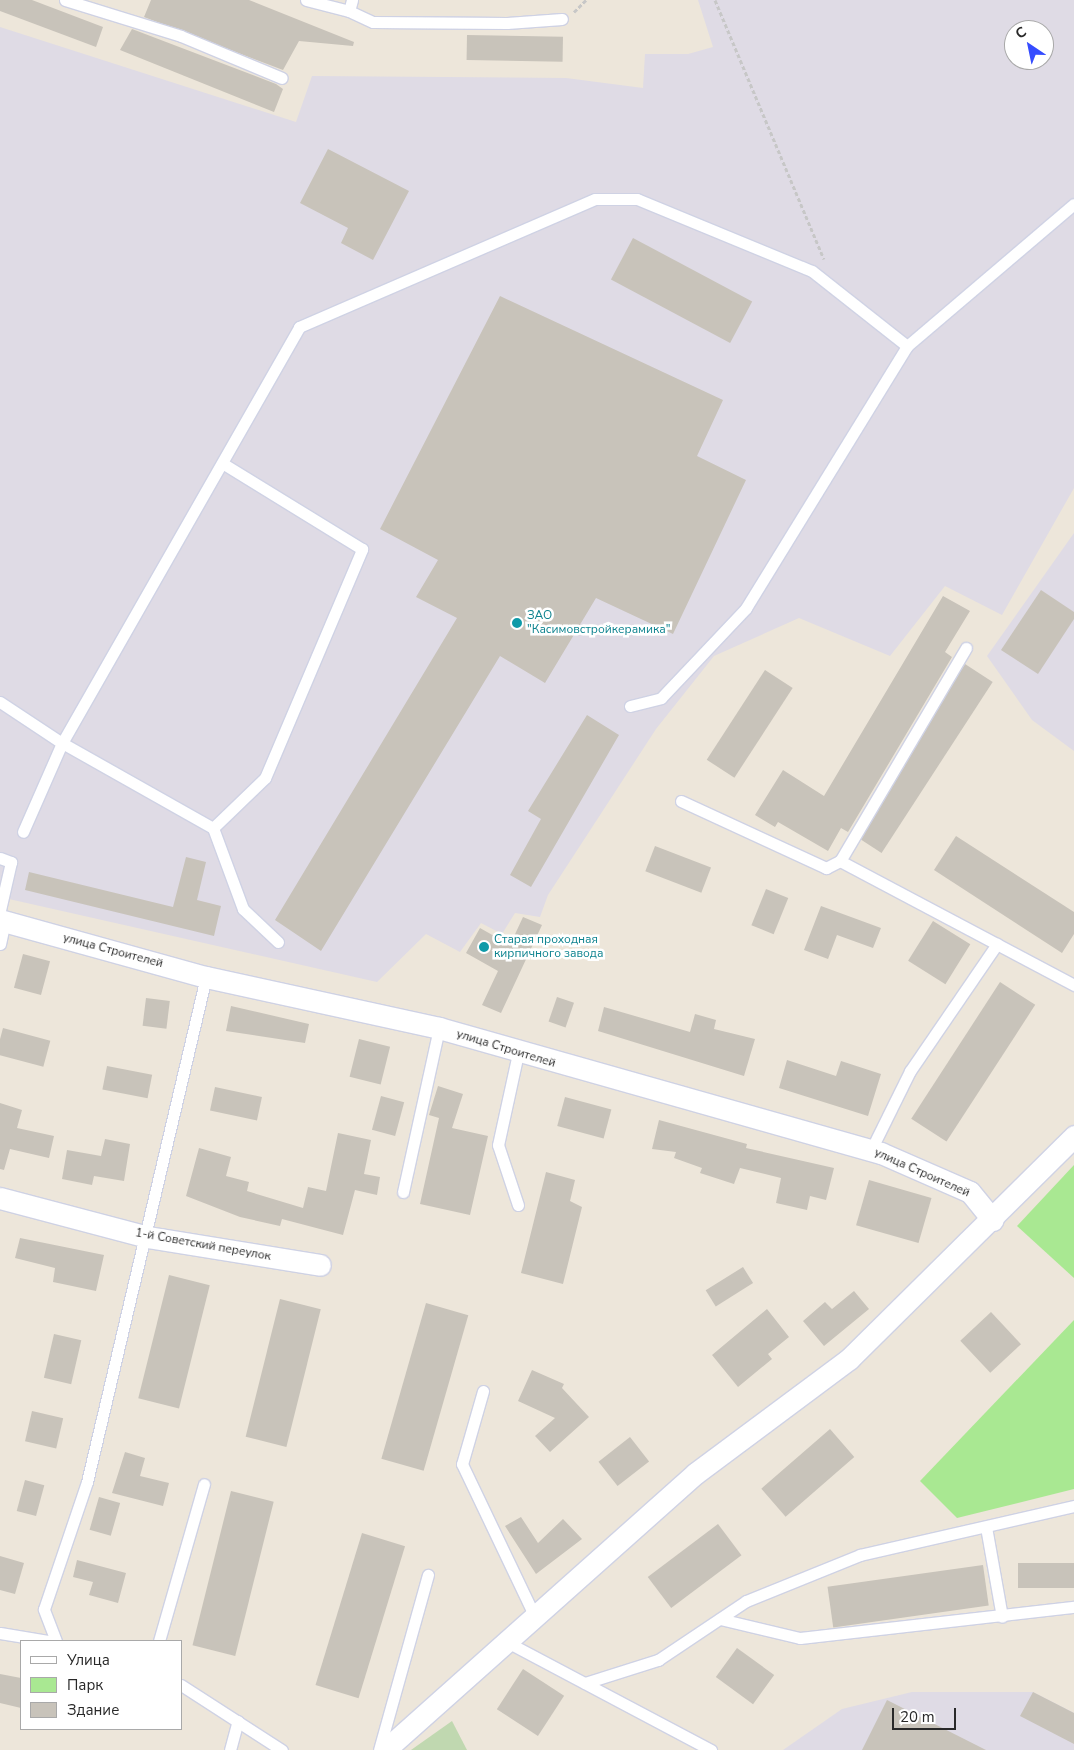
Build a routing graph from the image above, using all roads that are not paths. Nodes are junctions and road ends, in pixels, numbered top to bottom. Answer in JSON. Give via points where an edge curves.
{"nodes":[{"id":1,"x":65,"y":0,"type":"edge"},
{"id":2,"x":306,"y":0,"type":"edge"},
{"id":3,"x":351,"y":6,"type":"edge"},
{"id":4,"x":562,"y":19,"type":"dead end"},
{"id":5,"x":282,"y":78,"type":"dead end"},
{"id":6,"x":1074,"y":204,"type":"edge"},
{"id":7,"x":907,"y":346,"type":"junction"},
{"id":8,"x":222,"y":463,"type":"junction"},
{"id":9,"x":966,"y":648,"type":"dead end"},
{"id":10,"x":0,"y":702,"type":"edge"},
{"id":11,"x":630,"y":706,"type":"dead end"},
{"id":12,"x":62,"y":744,"type":"junction"},
{"id":13,"x":681,"y":801,"type":"dead end"},
{"id":14,"x":213,"y":828,"type":"junction"},
{"id":15,"x":24,"y":832,"type":"dead end"},
{"id":16,"x":0,"y":858,"type":"edge"},
{"id":17,"x":840,"y":861,"type":"junction"},
{"id":18,"x":2,"y":917,"type":"edge"},
{"id":19,"x":278,"y":942,"type":"dead end"},
{"id":20,"x":0,"y":944,"type":"edge"},
{"id":21,"x":997,"y":944,"type":"junction"},
{"id":22,"x":206,"y":977,"type":"junction"},
{"id":23,"x":1074,"y":985,"type":"edge"},
{"id":24,"x":439,"y":1028,"type":"junction"},
{"id":25,"x":518,"y":1053,"type":"junction"},
{"id":26,"x":1074,"y":1136,"type":"edge"},
{"id":27,"x":871,"y":1150,"type":"junction"},
{"id":28,"x":403,"y":1192,"type":"dead end"},
{"id":29,"x":0,"y":1198,"type":"edge"},
{"id":30,"x":518,"y":1205,"type":"dead end"},
{"id":31,"x":993,"y":1220,"type":"junction"},
{"id":32,"x":148,"y":1237,"type":"junction"},
{"id":33,"x":320,"y":1264,"type":"dead end"},
{"id":34,"x":482,"y":1391,"type":"dead end"},
{"id":35,"x":204,"y":1484,"type":"dead end"},
{"id":36,"x":1074,"y":1506,"type":"edge"},
{"id":37,"x":986,"y":1527,"type":"junction"},
{"id":38,"x":428,"y":1575,"type":"dead end"},
{"id":39,"x":1074,"y":1607,"type":"edge"},
{"id":40,"x":535,"y":1617,"type":"junction"},
{"id":41,"x":1002,"y":1617,"type":"junction"},
{"id":42,"x":720,"y":1619,"type":"junction"},
{"id":43,"x":0,"y":1633,"type":"edge"},
{"id":44,"x":43,"y":1640,"type":"edge"},
{"id":45,"x":56,"y":1640,"type":"edge"},
{"id":46,"x":159,"y":1640,"type":"edge"},
{"id":47,"x":507,"y":1642,"type":"junction"},
{"id":48,"x":585,"y":1683,"type":"junction"},
{"id":49,"x":182,"y":1686,"type":"edge"},
{"id":50,"x":238,"y":1721,"type":"junction"},
{"id":51,"x":230,"y":1750,"type":"edge"},
{"id":52,"x":282,"y":1750,"type":"edge"},
{"id":53,"x":379,"y":1750,"type":"edge"},
{"id":54,"x":385,"y":1750,"type":"edge"},
{"id":55,"x":711,"y":1750,"type":"edge"}],
"edges":[{"from":1,"to":5,"type":"lane","via":[[181,36]]},
{"from":2,"to":3,"type":"lane"},
{"from":3,"to":4,"type":"lane","via":[[373,22],[507,23]]},
{"from":6,"to":7,"type":"lane"},
{"from":7,"to":8,"type":"lane","via":[[812,271],[638,199],[595,199],[299,327]]},
{"from":7,"to":11,"type":"lane","via":[[746,608],[661,698]]},
{"from":8,"to":12,"type":"lane"},
{"from":8,"to":14,"type":"lane","via":[[362,549],[265,778]]},
{"from":9,"to":17,"type":"lane"},
{"from":10,"to":12,"type":"lane"},
{"from":12,"to":14,"type":"lane"},
{"from":12,"to":15,"type":"lane"},
{"from":13,"to":17,"type":"lane","via":[[826,868]]},
{"from":14,"to":19,"type":"lane","via":[[243,909]]},
{"from":16,"to":18,"type":"lane","via":[[11,862]]},
{"from":17,"to":21,"type":"lane"},
{"from":18,"to":20,"type":"lane"},
{"from":18,"to":22,"type":"street","name":"улица Строителей"},
{"from":21,"to":23,"type":"lane"},
{"from":21,"to":27,"type":"lane","via":[[910,1071]]},
{"from":22,"to":24,"type":"street","name":"улица Строителей"},
{"from":22,"to":32,"type":"lane"},
{"from":24,"to":25,"type":"street","name":"улица Строителей"},
{"from":24,"to":28,"type":"lane"},
{"from":25,"to":27,"type":"street","name":"улица Строителей"},
{"from":25,"to":30,"type":"lane","via":[[498,1145]]},
{"from":26,"to":31,"type":"street"},
{"from":27,"to":31,"type":"street","name":"улица Строителей","via":[[970,1192]]},
{"from":29,"to":32,"type":"street","name":"1-й Советский переулок"},
{"from":31,"to":40,"type":"street","via":[[849,1359],[696,1473]]},
{"from":32,"to":33,"type":"street","name":"1-й Советский переулок"},
{"from":32,"to":45,"type":"lane","via":[[87,1482],[44,1610]]},
{"from":34,"to":40,"type":"lane","via":[[462,1464]]},
{"from":35,"to":46,"type":"lane"},
{"from":36,"to":37,"type":"lane"},
{"from":37,"to":41,"type":"lane"},
{"from":37,"to":42,"type":"lane","via":[[860,1555],[746,1601]]},
{"from":38,"to":53,"type":"lane"},
{"from":39,"to":41,"type":"lane"},
{"from":40,"to":47,"type":"street"},
{"from":41,"to":42,"type":"lane","via":[[800,1638]]},
{"from":42,"to":48,"type":"lane","via":[[658,1660]]},
{"from":43,"to":44,"type":"lane"},
{"from":47,"to":48,"type":"lane"},
{"from":47,"to":54,"type":"street"},
{"from":48,"to":55,"type":"lane"},
{"from":49,"to":50,"type":"lane"},
{"from":50,"to":51,"type":"lane"},
{"from":50,"to":52,"type":"lane"}]}
